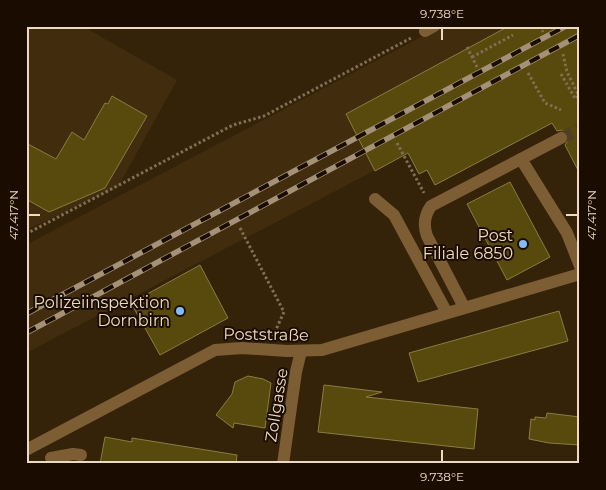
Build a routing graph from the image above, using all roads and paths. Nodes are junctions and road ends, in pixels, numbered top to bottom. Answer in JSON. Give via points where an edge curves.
{"nodes":[{"id":1,"x":540,"y":26,"type":"edge"},
{"id":2,"x":429,"y":29,"type":"edge"},
{"id":3,"x":543,"y":32,"type":"dead end"},
{"id":4,"x":514,"y":35,"type":"dead end"},
{"id":5,"x":467,"y":47,"type":"dead end"},
{"id":6,"x":563,"y":54,"type":"dead end"},
{"id":7,"x":472,"y":57,"type":"junction"},
{"id":8,"x":477,"y":67,"type":"dead end"},
{"id":9,"x":528,"y":73,"type":"dead end"},
{"id":10,"x":561,"y":74,"type":"dead end"},
{"id":11,"x":561,"y":110,"type":"dead end"},
{"id":12,"x":561,"y":138,"type":"tunnel mouth"},
{"id":13,"x":397,"y":143,"type":"dead end"},
{"id":14,"x":521,"y":159,"type":"junction"},
{"id":15,"x":424,"y":193,"type":"dead end"},
{"id":16,"x":375,"y":199,"type":"dead end"},
{"id":17,"x":240,"y":228,"type":"dead end"},
{"id":18,"x":26,"y":234,"type":"edge"},
{"id":19,"x":580,"y":266,"type":"edge"},
{"id":20,"x":580,"y":274,"type":"edge"},
{"id":21,"x":464,"y":307,"type":"junction"},
{"id":22,"x":447,"y":313,"type":"junction"},
{"id":23,"x":273,"y":336,"type":"dead end"},
{"id":24,"x":301,"y":351,"type":"junction"},
{"id":25,"x":39,"y":443,"type":"junction"},
{"id":26,"x":26,"y":450,"type":"edge"},
{"id":27,"x":81,"y":455,"type":"dead end"},
{"id":28,"x":51,"y":461,"type":"edge"},
{"id":29,"x":283,"y":464,"type":"edge"}],
"edges":[{"from":1,"to":3,"type":"path"},
{"from":2,"to":18,"type":"path","via":[[264,116],[233,125]]},
{"from":4,"to":7,"type":"path"},
{"from":5,"to":7,"type":"path"},
{"from":6,"to":10,"type":"path","via":[[566,72],[578,94],[576,100]]},
{"from":7,"to":8,"type":"path"},
{"from":9,"to":11,"type":"path","via":[[545,103]]},
{"from":12,"to":14,"type":"street"},
{"from":13,"to":15,"type":"path"},
{"from":14,"to":19,"type":"street","via":[[566,233]]},
{"from":14,"to":21,"type":"street","via":[[431,206],[424,219],[425,230]]},
{"from":16,"to":22,"type":"street","via":[[394,215]]},
{"from":17,"to":23,"type":"path","via":[[284,312]]},
{"from":20,"to":21,"type":"street","name":"Poststraße"},
{"from":21,"to":22,"type":"street","name":"Poststraße"},
{"from":22,"to":24,"type":"street","name":"Poststraße","via":[[322,350]]},
{"from":24,"to":25,"type":"street","name":"Poststraße","via":[[215,350]]},
{"from":24,"to":29,"type":"street","name":"Zollgasse"},
{"from":25,"to":26,"type":"street","name":"Poststraße"},
{"from":25,"to":28,"type":"street"},
{"from":27,"to":28,"type":"street","via":[[73,454]]}]}
